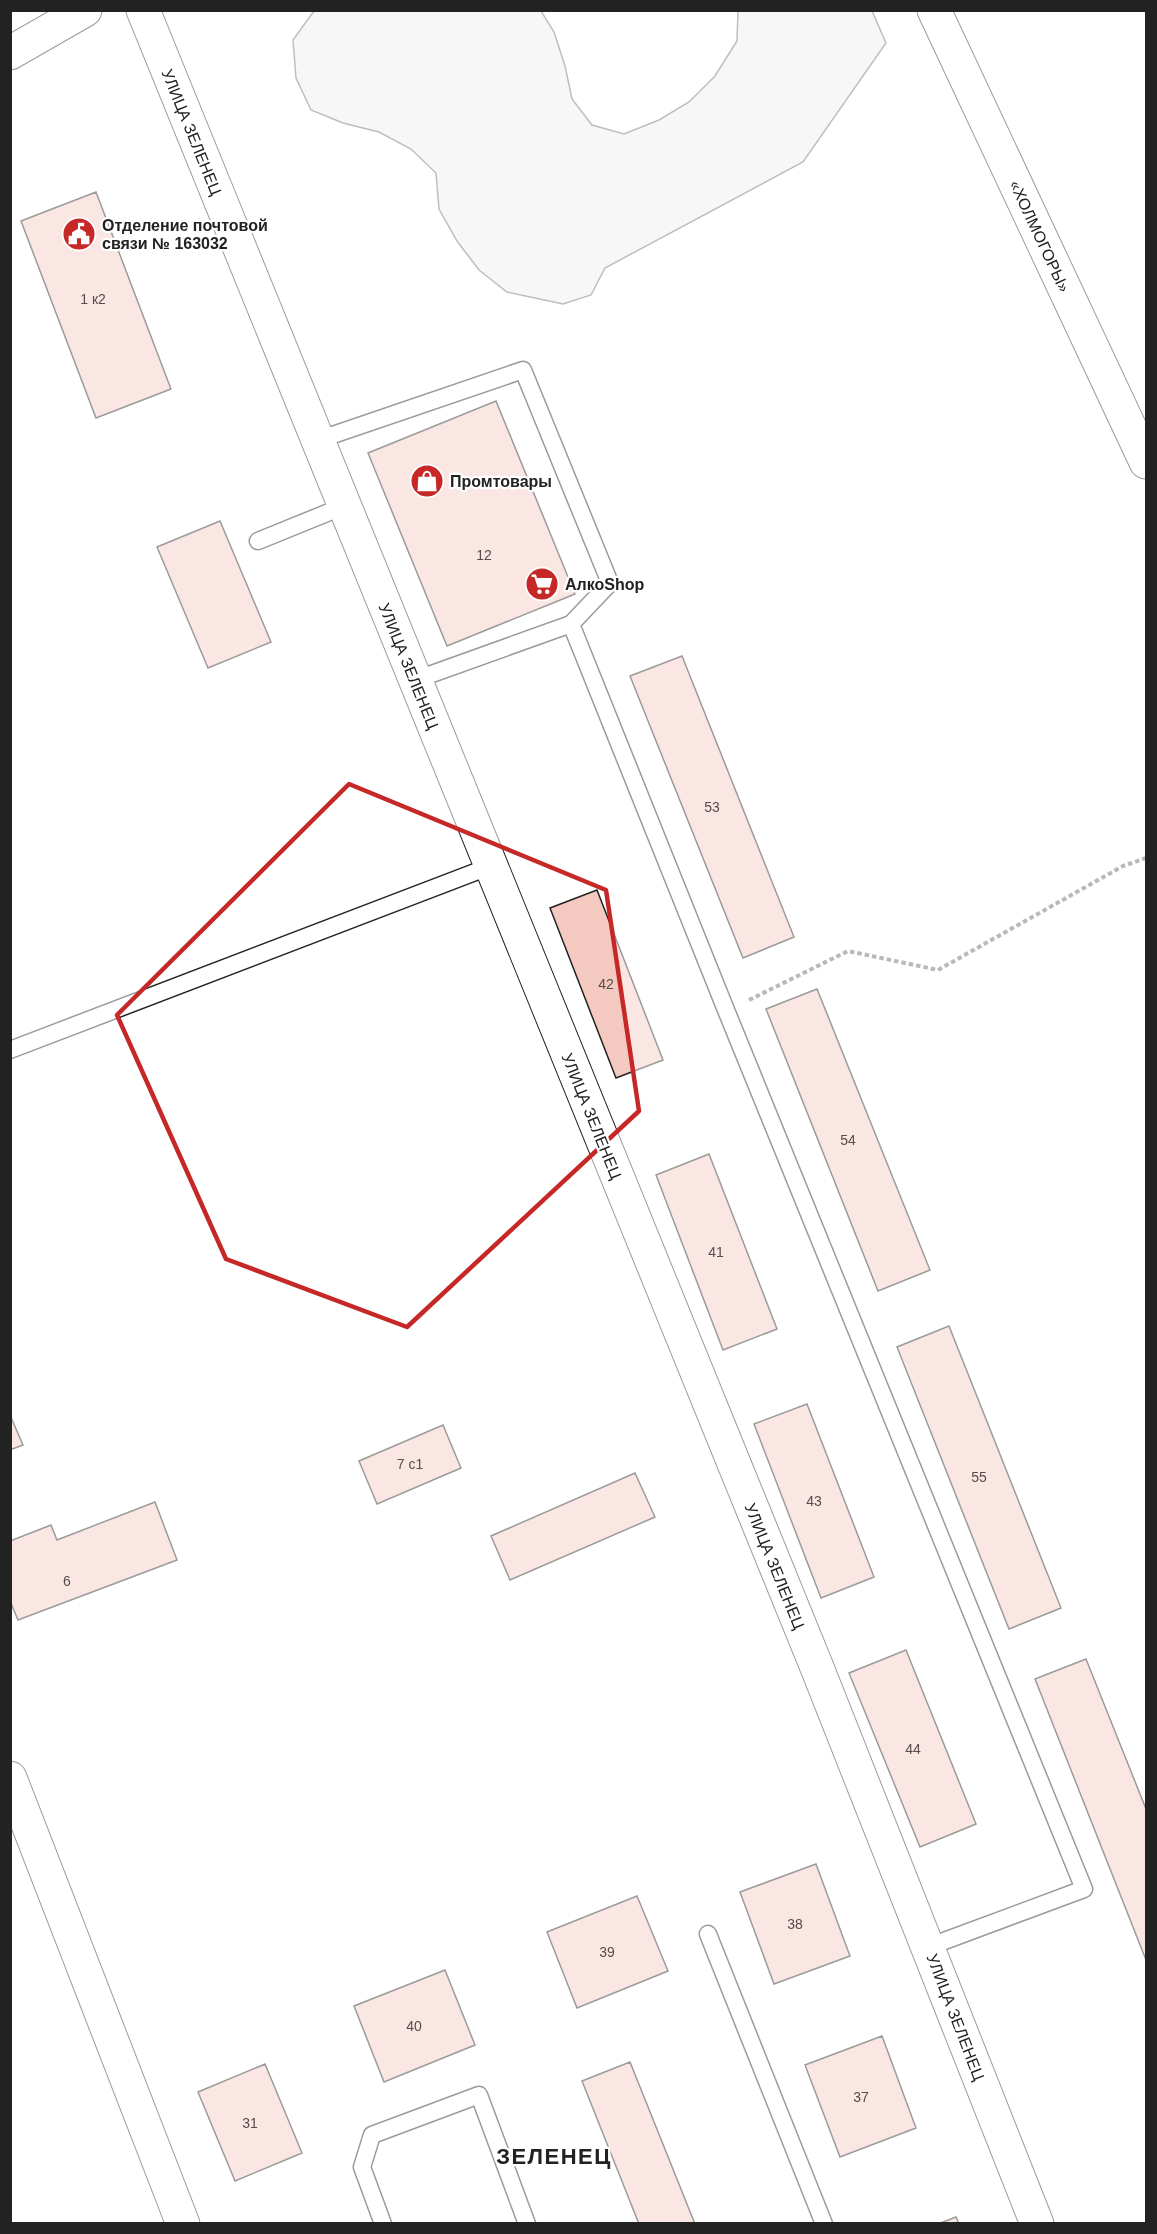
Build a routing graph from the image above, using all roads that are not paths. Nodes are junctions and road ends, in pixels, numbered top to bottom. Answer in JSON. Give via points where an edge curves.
{"nodes":[{"id":1,"x":85,"y":10,"type":"edge"},
{"id":2,"x":143,"y":10,"type":"edge"},
{"id":3,"x":934,"y":10,"type":"edge"},
{"id":4,"x":10,"y":53,"type":"edge"},
{"id":5,"x":318,"y":440,"type":"junction"},
{"id":6,"x":1146,"y":462,"type":"edge"},
{"id":7,"x":344,"y":506,"type":"junction"},
{"id":8,"x":258,"y":541,"type":"dead end"},
{"id":9,"x":572,"y":624,"type":"junction"},
{"id":10,"x":415,"y":680,"type":"junction"},
{"id":11,"x":491,"y":867,"type":"junction"},
{"id":12,"x":10,"y":1050,"type":"edge"},
{"id":13,"x":10,"y":1778,"type":"edge"},
{"id":14,"x":708,"y":1934,"type":"dead end"},
{"id":15,"x":928,"y":1947,"type":"junction"},
{"id":16,"x":183,"y":2223,"type":"edge"},
{"id":17,"x":383,"y":2223,"type":"edge"},
{"id":18,"x":527,"y":2223,"type":"edge"},
{"id":19,"x":824,"y":2223,"type":"edge"},
{"id":20,"x":1037,"y":2223,"type":"edge"}],
"edges":[{"from":1,"to":4,"type":"main road"},
{"from":2,"to":5,"type":"main road","name":"УЛИЦА ЗЕЛЕНЕЦ"},
{"from":3,"to":6,"type":"main road","name":"«ХОЛМОГОРЫ»"},
{"from":5,"to":7,"type":"main road","name":"УЛИЦА ЗЕЛЕНЕЦ"},
{"from":5,"to":9,"type":"lane","via":[[523,370],[610,583]]},
{"from":7,"to":8,"type":"lane"},
{"from":7,"to":10,"type":"main road","name":"УЛИЦА ЗЕЛЕНЕЦ"},
{"from":9,"to":10,"type":"lane"},
{"from":9,"to":15,"type":"lane","via":[[1084,1889]]},
{"from":10,"to":11,"type":"main road","name":"УЛИЦА ЗЕЛЕНЕЦ"},
{"from":11,"to":12,"type":"lane"},
{"from":11,"to":15,"type":"main road","name":"УЛИЦА ЗЕЛЕНЕЦ"},
{"from":13,"to":16,"type":"main road"},
{"from":14,"to":19,"type":"lane"},
{"from":15,"to":20,"type":"main road","name":"УЛИЦА ЗЕЛЕНЕЦ"},
{"from":17,"to":18,"type":"lane","via":[[362,2166],[372,2135],[479,2095]]}]}
